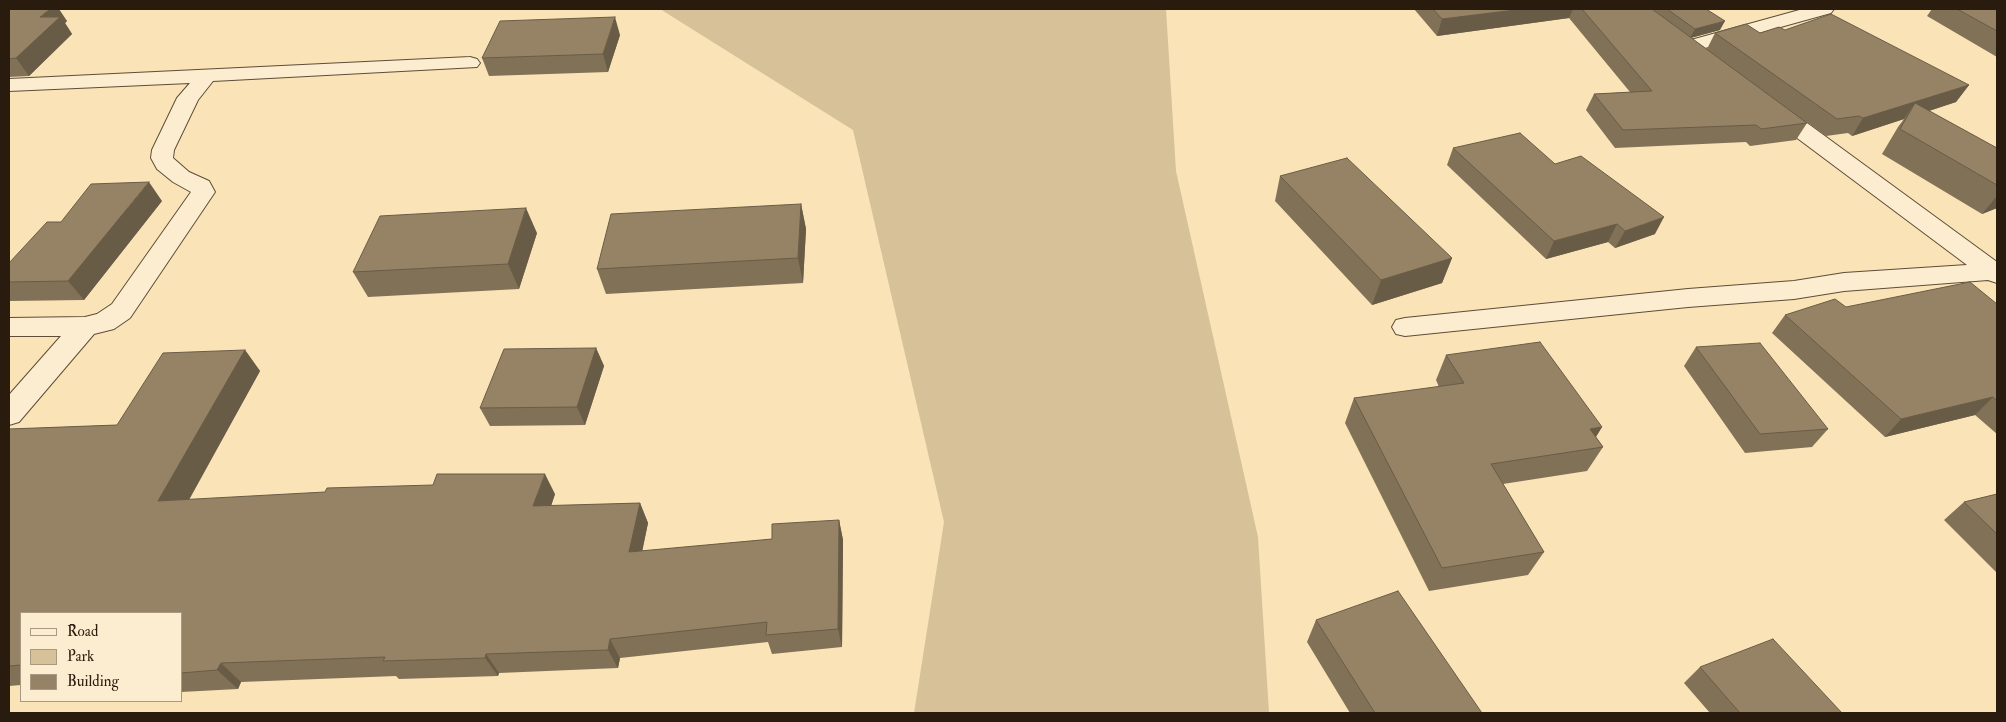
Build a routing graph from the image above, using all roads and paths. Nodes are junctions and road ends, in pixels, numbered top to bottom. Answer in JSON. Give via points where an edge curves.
{"nodes":[{"id":1,"x":1824,"y":9,"type":"edge"},
{"id":2,"x":470,"y":63,"type":"dead end"},
{"id":3,"x":1711,"y":64,"type":"edge"},
{"id":4,"x":206,"y":76,"type":"junction"},
{"id":5,"x":9,"y":86,"type":"edge"},
{"id":6,"x":1758,"y":99,"type":"edge"},
{"id":7,"x":1996,"y":272,"type":"edge"},
{"id":8,"x":85,"y":326,"type":"junction"},
{"id":9,"x":9,"y":327,"type":"edge"},
{"id":10,"x":1405,"y":327,"type":"dead end"},
{"id":11,"x":9,"y":414,"type":"edge"}],
"edges":[{"from":1,"to":3,"type":"street","via":[[1680,41]]},
{"from":2,"to":4,"type":"street"},
{"from":4,"to":5,"type":"street"},
{"from":4,"to":8,"type":"street","via":[[188,98],[162,158],[181,177],[201,186],[203,192],[121,311],[105,322]]},
{"from":6,"to":7,"type":"street"},
{"from":7,"to":10,"type":"street","via":[[1844,282],[1794,290]]},
{"from":8,"to":9,"type":"street"},
{"from":8,"to":11,"type":"street"}]}
